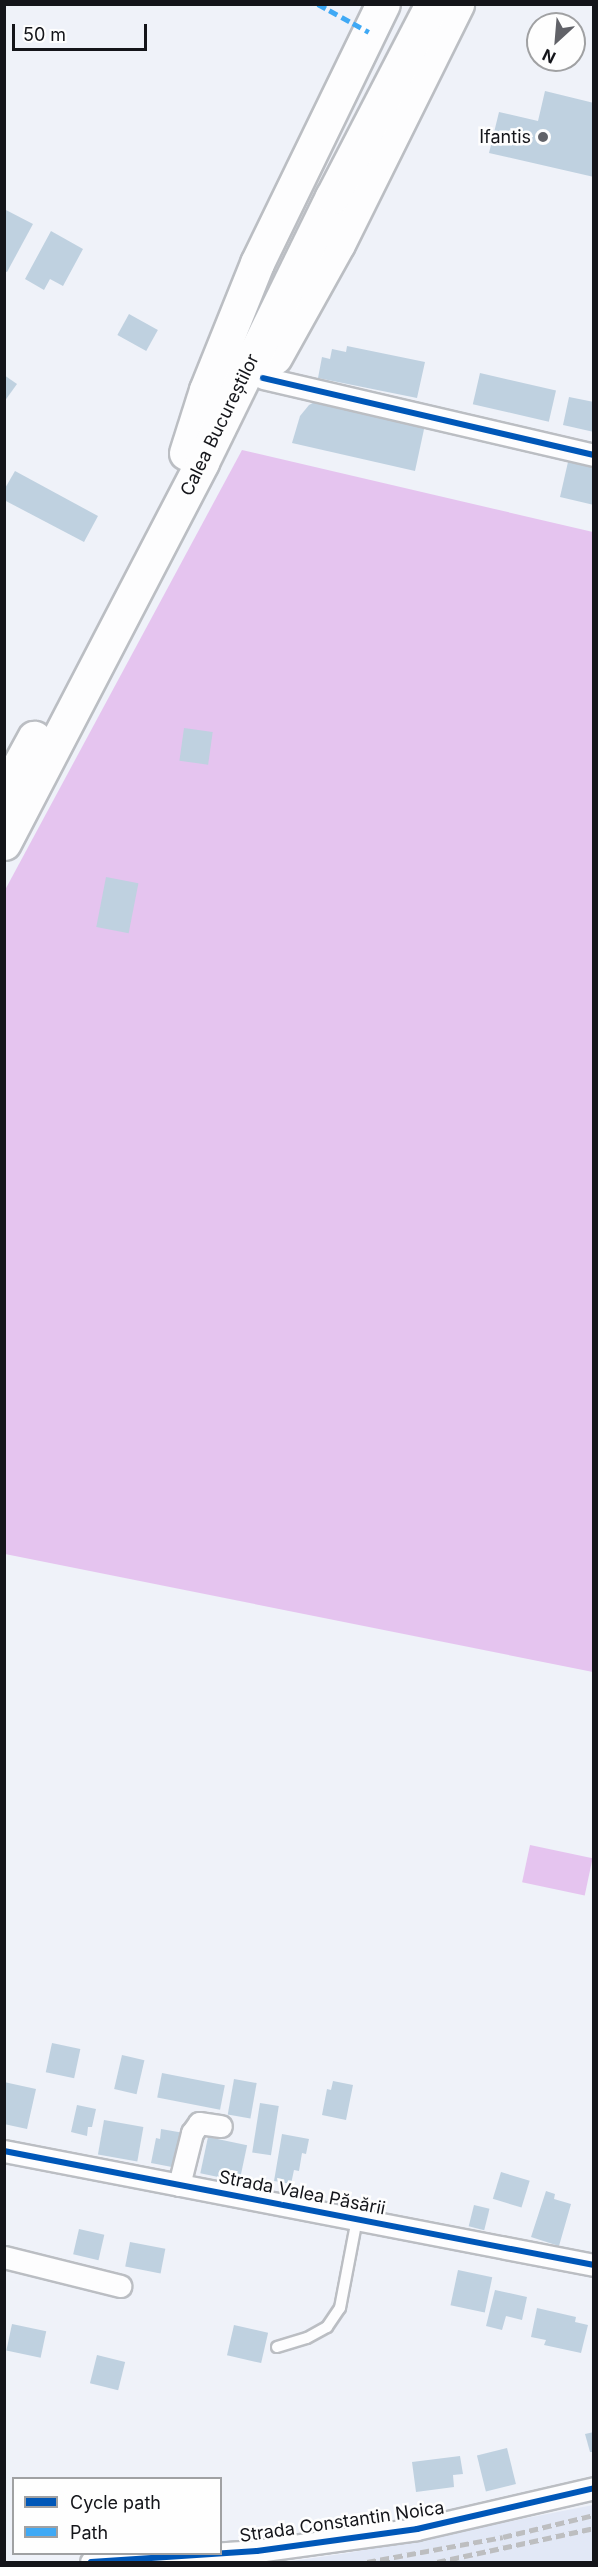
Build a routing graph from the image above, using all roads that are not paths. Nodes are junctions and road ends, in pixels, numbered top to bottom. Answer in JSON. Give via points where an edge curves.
{"nodes":[{"id":1,"x":383,"y":4,"type":"edge"},
{"id":2,"x":409,"y":4,"type":"edge"},
{"id":3,"x":432,"y":4,"type":"edge"},
{"id":4,"x":457,"y":4,"type":"edge"},
{"id":5,"x":322,"y":193,"type":"junction"},
{"id":6,"x":263,"y":378,"type":"junction"},
{"id":7,"x":594,"y":455,"type":"edge"},
{"id":8,"x":194,"y":458,"type":"junction"},
{"id":9,"x":4,"y":793,"type":"edge"},
{"id":10,"x":4,"y":843,"type":"edge"},
{"id":11,"x":221,"y":2126,"type":"dead end"},
{"id":12,"x":4,"y":2151,"type":"edge"},
{"id":13,"x":178,"y":2185,"type":"junction"},
{"id":14,"x":357,"y":2219,"type":"junction"},
{"id":15,"x":4,"y":2257,"type":"edge"},
{"id":16,"x":594,"y":2265,"type":"edge"},
{"id":17,"x":120,"y":2286,"type":"dead end"},
{"id":18,"x":277,"y":2347,"type":"dead end"},
{"id":19,"x":594,"y":2488,"type":"edge"},
{"id":20,"x":222,"y":2553,"type":"edge"},
{"id":21,"x":197,"y":2555,"type":"edge"},
{"id":22,"x":91,"y":2562,"type":"edge"}],
"edges":[{"from":1,"to":8,"type":"highway","via":[[257,264],[206,390]]},
{"from":2,"to":5,"type":"highway","name":"Calea Bucureștilor"},
{"from":3,"to":5,"type":"highway","name":"Calea Bucureștilor"},
{"from":4,"to":6,"type":"highway","via":[[338,244]]},
{"from":5,"to":8,"type":"highway","name":"Calea Bucureștilor"},
{"from":6,"to":7,"type":"street"},
{"from":6,"to":8,"type":"highway"},
{"from":8,"to":9,"type":"highway","name":"Calea Bucureștilor"},
{"from":8,"to":10,"type":"highway","name":"Calea Bucureștilor"},
{"from":11,"to":13,"type":"street","via":[[199,2124],[192,2133]]},
{"from":12,"to":13,"type":"street","name":"Strada Valea Păsării"},
{"from":13,"to":14,"type":"street","name":"Strada Valea Păsării"},
{"from":14,"to":16,"type":"street","name":"Strada Valea Păsării"},
{"from":14,"to":18,"type":"lane","via":[[340,2308],[327,2327],[308,2338]]},
{"from":15,"to":17,"type":"street"},
{"from":19,"to":20,"type":"street","name":"Strada Constantin Noica","via":[[417,2529]]},
{"from":21,"to":22,"type":"street","name":"Strada Constantin Noica"}]}
